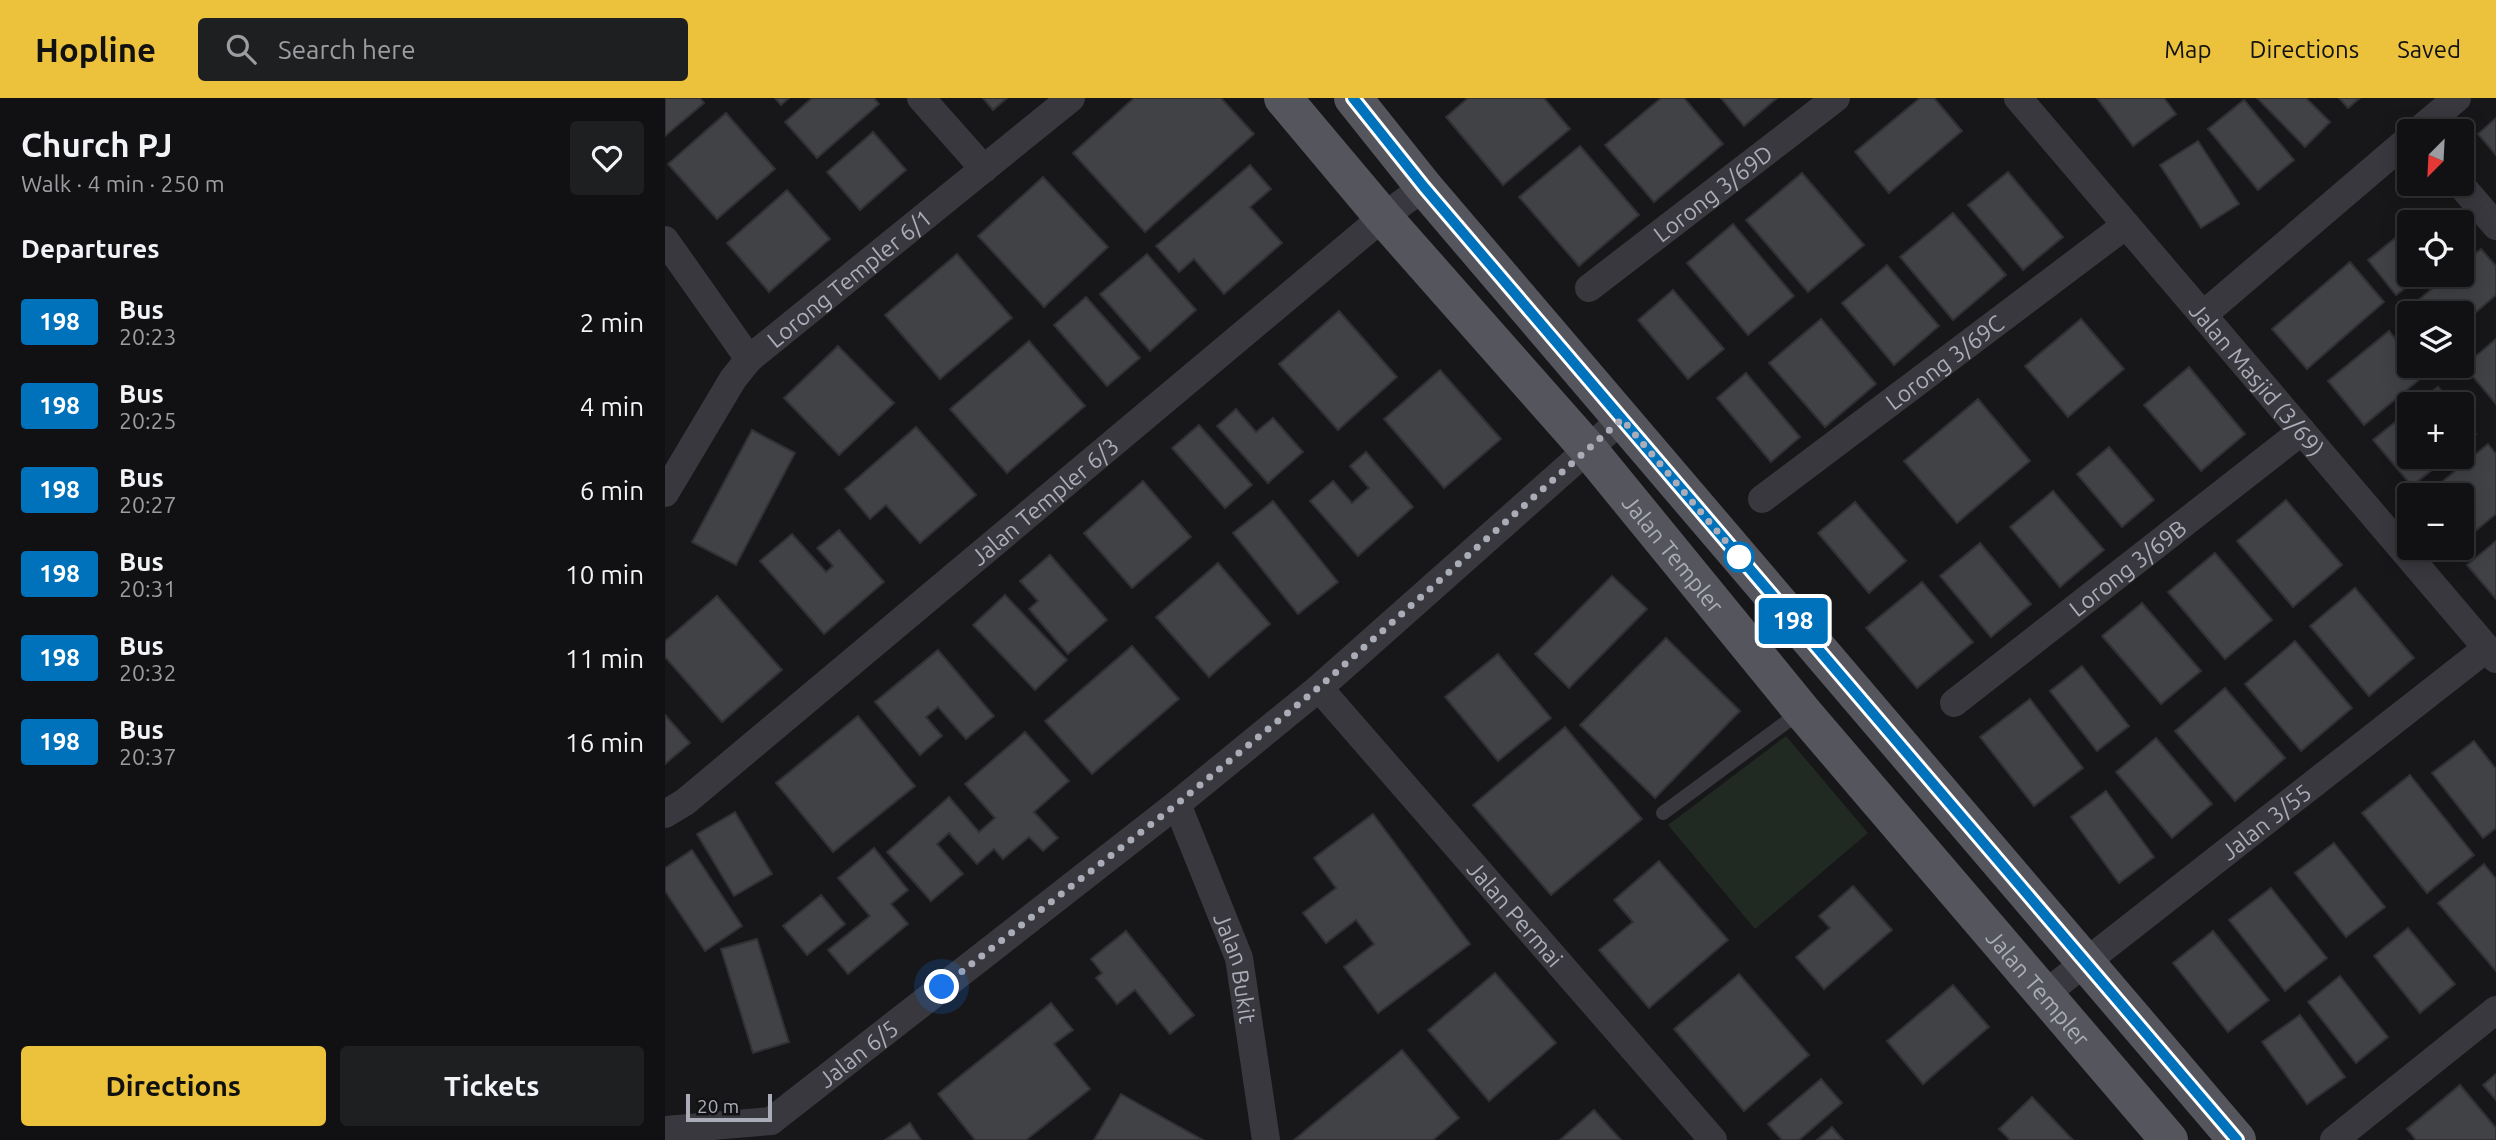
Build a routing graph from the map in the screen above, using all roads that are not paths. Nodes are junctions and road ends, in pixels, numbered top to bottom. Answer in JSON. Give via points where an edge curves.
{"nodes":[{"id":1,"x":921,"y":98,"type":"edge"},
{"id":2,"x":1071,"y":98,"type":"edge"},
{"id":3,"x":1283,"y":98,"type":"edge"},
{"id":4,"x":1353,"y":98,"type":"edge"},
{"id":5,"x":1836,"y":98,"type":"edge"},
{"id":6,"x":2018,"y":98,"type":"edge"},
{"id":7,"x":2457,"y":98,"type":"edge"},
{"id":8,"x":2432,"y":119,"type":"edge"},
{"id":9,"x":2397,"y":149,"type":"edge"},
{"id":10,"x":984,"y":169,"type":"junction"},
{"id":11,"x":1424,"y":187,"type":"junction"},
{"id":12,"x":2470,"y":196,"type":"edge"},
{"id":13,"x":1383,"y":217,"type":"junction"},
{"id":14,"x":2126,"y":225,"type":"junction"},
{"id":15,"x":2496,"y":226,"type":"edge"},
{"id":16,"x":665,"y":240,"type":"edge"},
{"id":17,"x":1589,"y":288,"type":"dead end"},
{"id":18,"x":2203,"y":315,"type":"junction"},
{"id":19,"x":749,"y":359,"type":"junction"},
{"id":20,"x":1622,"y":419,"type":"junction"},
{"id":21,"x":2302,"y":431,"type":"junction"},
{"id":22,"x":1588,"y":449,"type":"junction"},
{"id":23,"x":667,"y":484,"type":"edge"},
{"id":24,"x":1762,"y":499,"type":"dead end"},
{"id":25,"x":2491,"y":654,"type":"edge"},
{"id":26,"x":1318,"y":688,"type":"junction"},
{"id":27,"x":1954,"y":703,"type":"dead end"},
{"id":28,"x":1802,"y":711,"type":"junction"},
{"id":29,"x":1177,"y":804,"type":"junction"},
{"id":30,"x":1663,"y":813,"type":"dead end"},
{"id":31,"x":665,"y":814,"type":"edge"},
{"id":32,"x":2085,"y":962,"type":"junction"},
{"id":33,"x":2045,"y":994,"type":"junction"},
{"id":34,"x":2496,"y":1010,"type":"edge"},
{"id":35,"x":665,"y":1129,"type":"edge"},
{"id":36,"x":776,"y":1130,"type":"edge"},
{"id":37,"x":1266,"y":1140,"type":"edge"},
{"id":38,"x":1713,"y":1140,"type":"edge"},
{"id":39,"x":2169,"y":1140,"type":"edge"},
{"id":40,"x":2237,"y":1140,"type":"edge"},
{"id":41,"x":2334,"y":1140,"type":"edge"}],
"edges":[{"from":1,"to":10,"type":"street"},
{"from":2,"to":10,"type":"street","name":"Lorong Templer 6/1"},
{"from":3,"to":13,"type":"main road","name":"Jalan Templer"},
{"from":4,"to":11,"type":"main road","name":"Jalan Templer"},
{"from":5,"to":17,"type":"street","name":"Lorong 3/69D"},
{"from":6,"to":14,"type":"street","name":"Jalan Masjid (3/69)"},
{"from":7,"to":8,"type":"street"},
{"from":9,"to":18,"type":"street"},
{"from":10,"to":19,"type":"street","name":"Lorong Templer 6/1"},
{"from":11,"to":13,"type":"street","name":"Jalan Templer 6/3"},
{"from":11,"to":20,"type":"main road","name":"Jalan Templer"},
{"from":12,"to":15,"type":"street"},
{"from":13,"to":22,"type":"main road","name":"Jalan Templer"},
{"from":13,"to":31,"type":"street","name":"Jalan Templer 6/3","via":[[695,794]]},
{"from":14,"to":18,"type":"street","name":"Jalan Masjid (3/69)"},
{"from":14,"to":24,"type":"street","name":"Lorong 3/69C"},
{"from":16,"to":19,"type":"street"},
{"from":18,"to":21,"type":"street","name":"Jalan Masjid (3/69)"},
{"from":19,"to":23,"type":"street","name":"Lorong Templer 6/1"},
{"from":20,"to":22,"type":"street","name":"Jalan 6/5"},
{"from":20,"to":32,"type":"main road","name":"Jalan Templer"},
{"from":21,"to":25,"type":"street","name":"Jalan Masjid (3/69)"},
{"from":21,"to":27,"type":"street","name":"Lorong 3/69B"},
{"from":22,"to":26,"type":"street","name":"Jalan 6/5"},
{"from":22,"to":28,"type":"main road","name":"Jalan Templer"},
{"from":25,"to":32,"type":"street","name":"Jalan 3/55"},
{"from":26,"to":29,"type":"street","name":"Jalan 6/5"},
{"from":26,"to":38,"type":"street","name":"Jalan Permai"},
{"from":28,"to":30,"type":"lane"},
{"from":28,"to":33,"type":"main road","name":"Jalan Templer"},
{"from":29,"to":36,"type":"street","name":"Jalan 6/5"},
{"from":29,"to":37,"type":"street","name":"Jalan Bukit","via":[[1239,958]]},
{"from":32,"to":33,"type":"street","name":"Jalan 3/55"},
{"from":32,"to":40,"type":"main road","name":"Jalan Templer"},
{"from":33,"to":39,"type":"main road","name":"Jalan Templer"},
{"from":34,"to":41,"type":"street"},
{"from":35,"to":36,"type":"street"}]}
